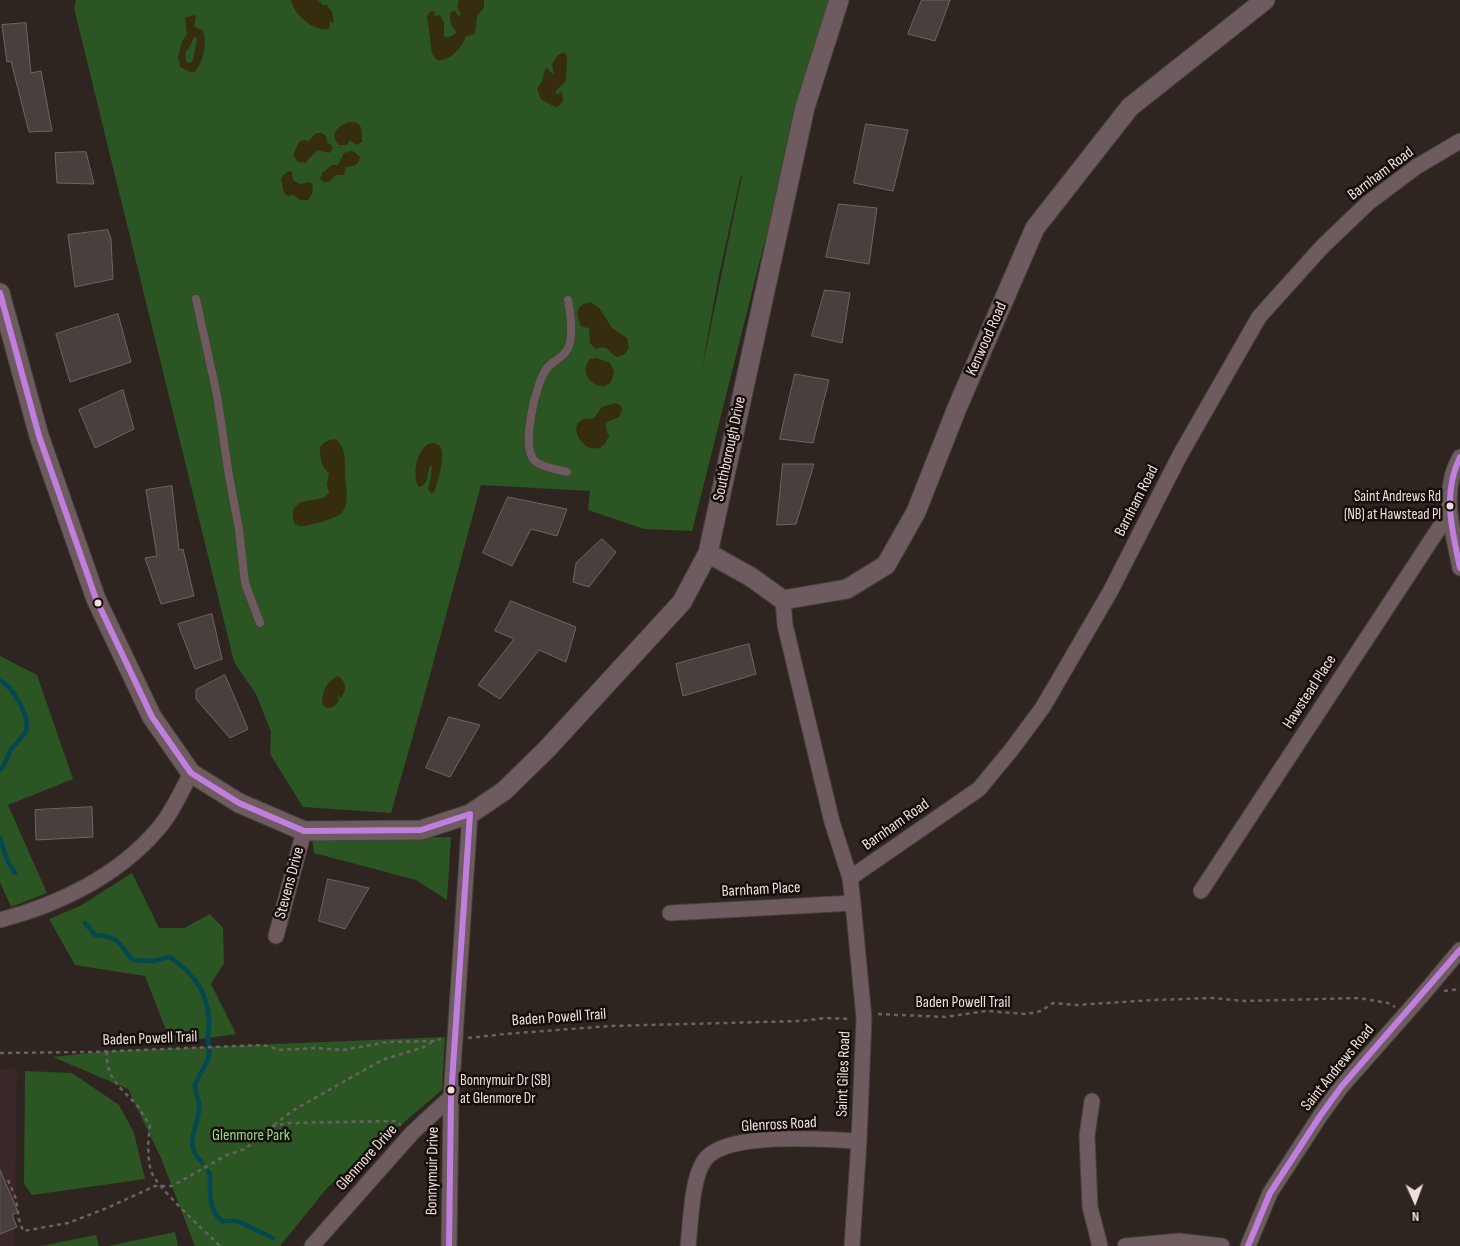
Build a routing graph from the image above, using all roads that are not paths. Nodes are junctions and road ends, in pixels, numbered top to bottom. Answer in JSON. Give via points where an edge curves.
{"nodes":[{"id":1,"x":839,"y":0,"type":"edge"},
{"id":2,"x":1264,"y":0,"type":"edge"},
{"id":3,"x":1460,"y":141,"type":"edge"},
{"id":4,"x":0,"y":293,"type":"edge"},
{"id":5,"x":196,"y":299,"type":"dead end"},
{"id":6,"x":568,"y":300,"type":"dead end"},
{"id":7,"x":1460,"y":457,"type":"edge"},
{"id":8,"x":567,"y":472,"type":"dead end"},
{"id":9,"x":1449,"y":513,"type":"junction"},
{"id":10,"x":708,"y":553,"type":"junction"},
{"id":11,"x":1460,"y":568,"type":"edge"},
{"id":12,"x":783,"y":600,"type":"junction"},
{"id":13,"x":260,"y":623,"type":"dead end"},
{"id":14,"x":191,"y":773,"type":"junction"},
{"id":15,"x":470,"y":814,"type":"junction"},
{"id":16,"x":304,"y":831,"type":"junction"},
{"id":17,"x":850,"y":878,"type":"junction"},
{"id":18,"x":1200,"y":891,"type":"dead end"},
{"id":19,"x":853,"y":903,"type":"junction"},
{"id":20,"x":670,"y":913,"type":"dead end"},
{"id":21,"x":0,"y":920,"type":"edge"},
{"id":22,"x":276,"y":936,"type":"dead end"},
{"id":23,"x":1460,"y":950,"type":"edge"},
{"id":24,"x":451,"y":1097,"type":"junction"},
{"id":25,"x":1092,"y":1101,"type":"dead end"},
{"id":26,"x":859,"y":1141,"type":"junction"},
{"id":27,"x":312,"y":1246,"type":"edge"},
{"id":28,"x":449,"y":1246,"type":"edge"},
{"id":29,"x":688,"y":1246,"type":"edge"},
{"id":30,"x":852,"y":1246,"type":"edge"},
{"id":31,"x":1100,"y":1246,"type":"edge"},
{"id":32,"x":1124,"y":1246,"type":"edge"},
{"id":33,"x":1222,"y":1246,"type":"edge"},
{"id":34,"x":1248,"y":1246,"type":"edge"}],
"edges":[{"from":1,"to":10,"type":"street","name":"Southborough Drive","via":[[805,107]]},
{"from":2,"to":12,"type":"street","name":"Kenwood Road","via":[[1130,107],[1036,228],[956,408],[916,512],[886,565],[847,589]]},
{"from":3,"to":17,"type":"street","name":"Barnham Road","via":[[1416,167],[1368,203],[1322,246],[1259,317],[1180,454],[1110,592],[1043,707],[996,769],[979,789]]},
{"from":4,"to":14,"type":"street","name":"Stevens Drive","via":[[39,436],[96,599],[152,717]]},
{"from":5,"to":13,"type":"lane","via":[[217,395],[245,583]]},
{"from":6,"to":8,"type":"lane","via":[[570,345],[547,367],[540,380],[528,442],[529,452],[535,461]]},
{"from":7,"to":9,"type":"street","via":[[1450,486]]},
{"from":9,"to":11,"type":"street"},
{"from":9,"to":18,"type":"street","name":"Hawstead Place"},
{"from":10,"to":12,"type":"street"},
{"from":10,"to":15,"type":"street","name":"Southborough Drive","via":[[682,602],[504,792]]},
{"from":12,"to":17,"type":"street","name":"Barnham Road","via":[[785,626],[832,822]]},
{"from":14,"to":16,"type":"street","name":"Stevens Drive","via":[[239,803]]},
{"from":14,"to":21,"type":"street","via":[[158,829],[95,883],[30,912]]},
{"from":15,"to":16,"type":"street","name":"Stevens Drive","via":[[421,830]]},
{"from":15,"to":24,"type":"street"},
{"from":16,"to":22,"type":"street","name":"Stevens Drive"},
{"from":17,"to":19,"type":"street","name":"Barnham Road"},
{"from":19,"to":20,"type":"street","name":"Barnham Place"},
{"from":19,"to":26,"type":"street","name":"Saint Giles Road","via":[[864,1018]]},
{"from":23,"to":34,"type":"street","name":"Saint Andrews Road","via":[[1341,1087],[1320,1116],[1270,1193]]},
{"from":24,"to":27,"type":"street","name":"Glenmore Drive","via":[[413,1132]]},
{"from":24,"to":28,"type":"street","name":"Bonnymuir Drive"},
{"from":25,"to":31,"type":"street","via":[[1087,1136],[1090,1207]]},
{"from":26,"to":29,"type":"street","name":"Glenross Road","via":[[789,1138],[747,1142],[712,1152],[697,1180]]},
{"from":26,"to":30,"type":"street","name":"Saint Giles Road"},
{"from":32,"to":33,"type":"street","via":[[1179,1240]]}]}
